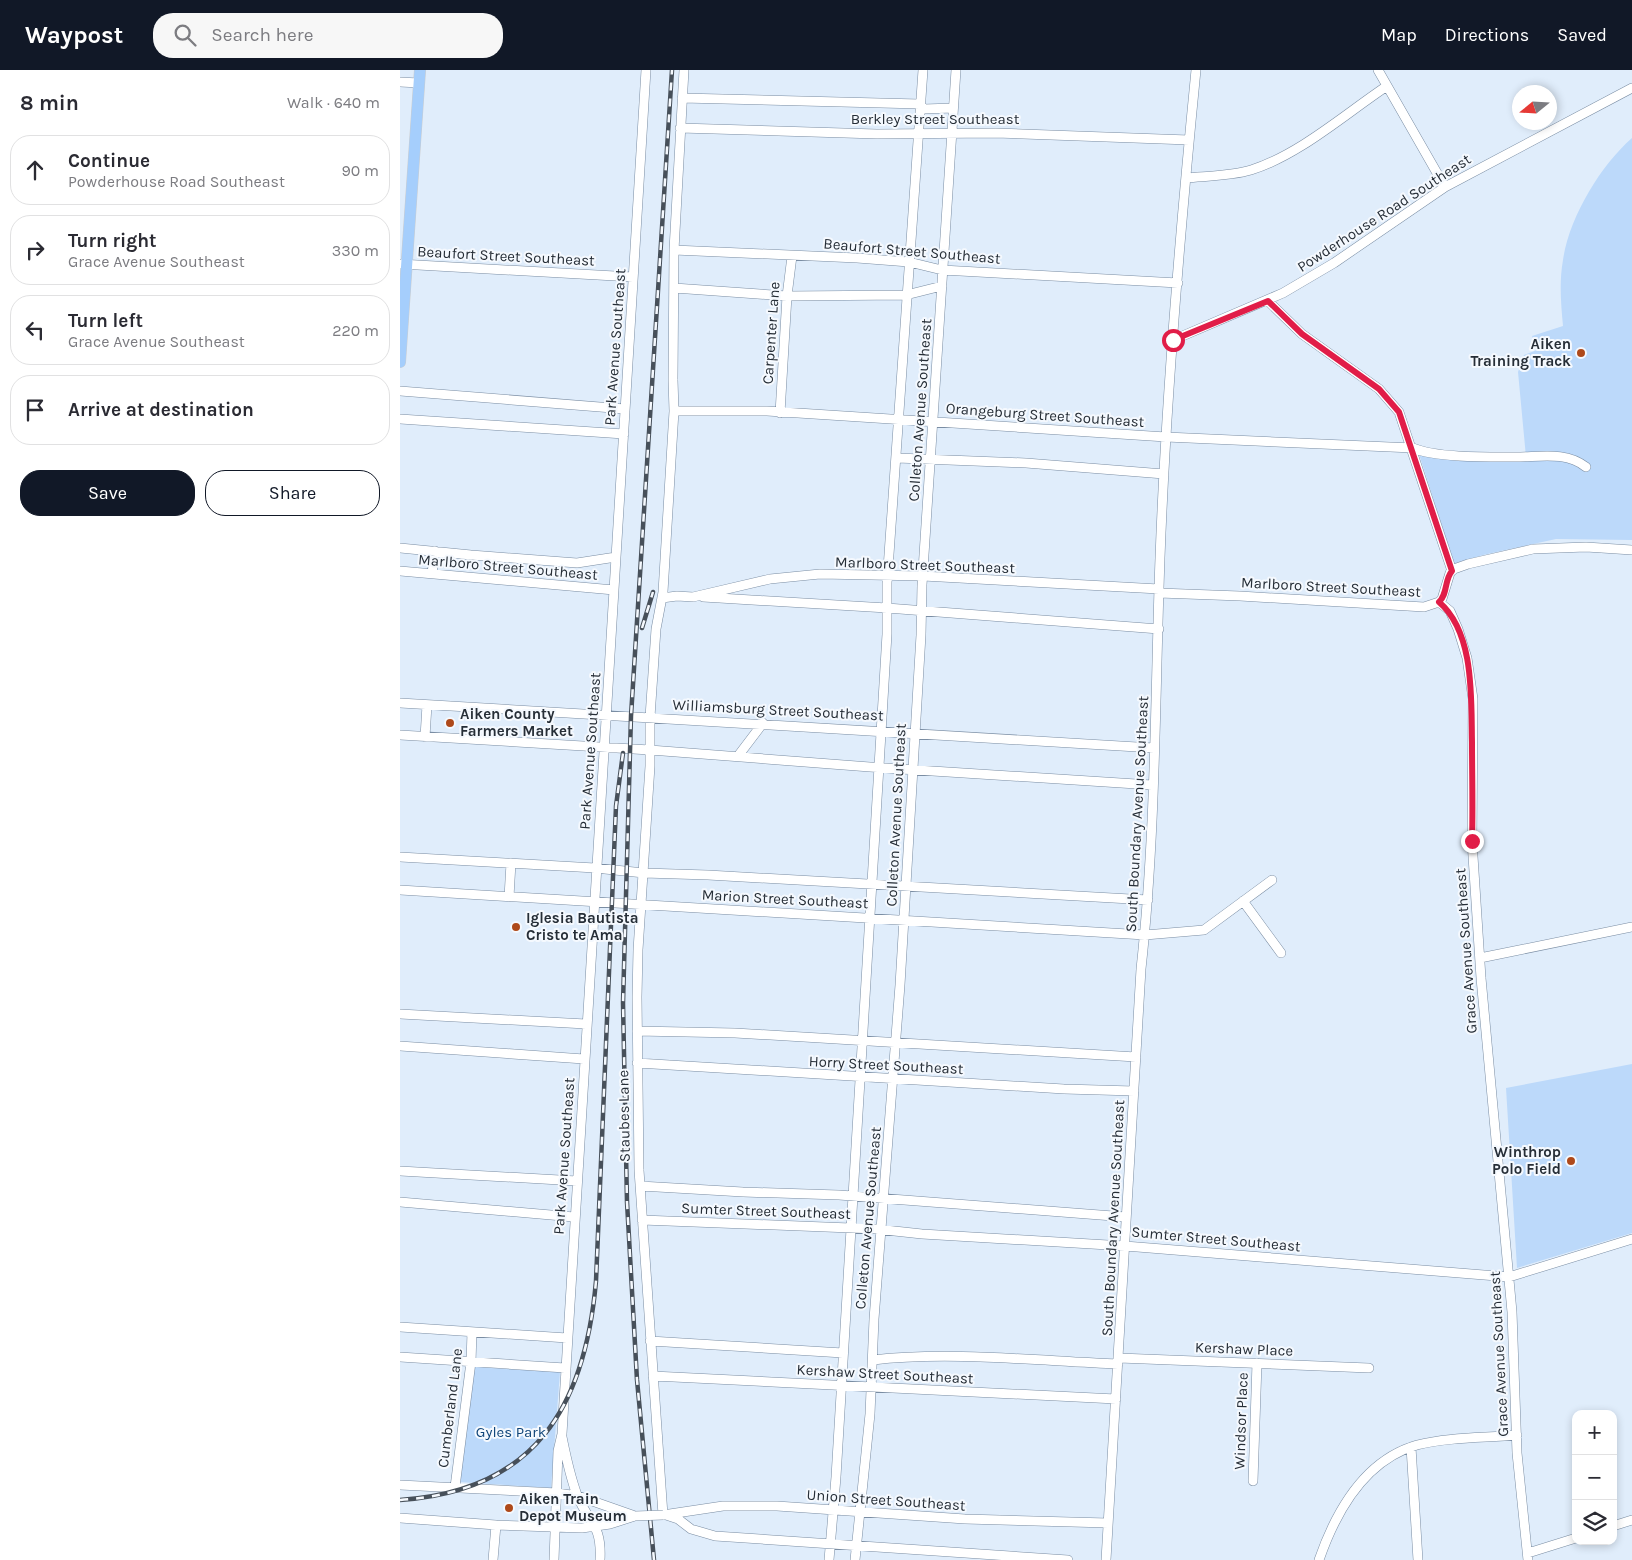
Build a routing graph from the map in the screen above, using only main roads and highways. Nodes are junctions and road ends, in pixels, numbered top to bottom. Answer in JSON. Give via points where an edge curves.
{"nodes":[{"id":1,"x":420,"y":70,"type":"edge"},
{"id":2,"x":403,"y":264,"type":"edge"},
{"id":3,"x":400,"y":362,"type":"edge"}],
"edges":[{"from":1,"to":2,"type":"main road"},
{"from":2,"to":3,"type":"main road"}]}
